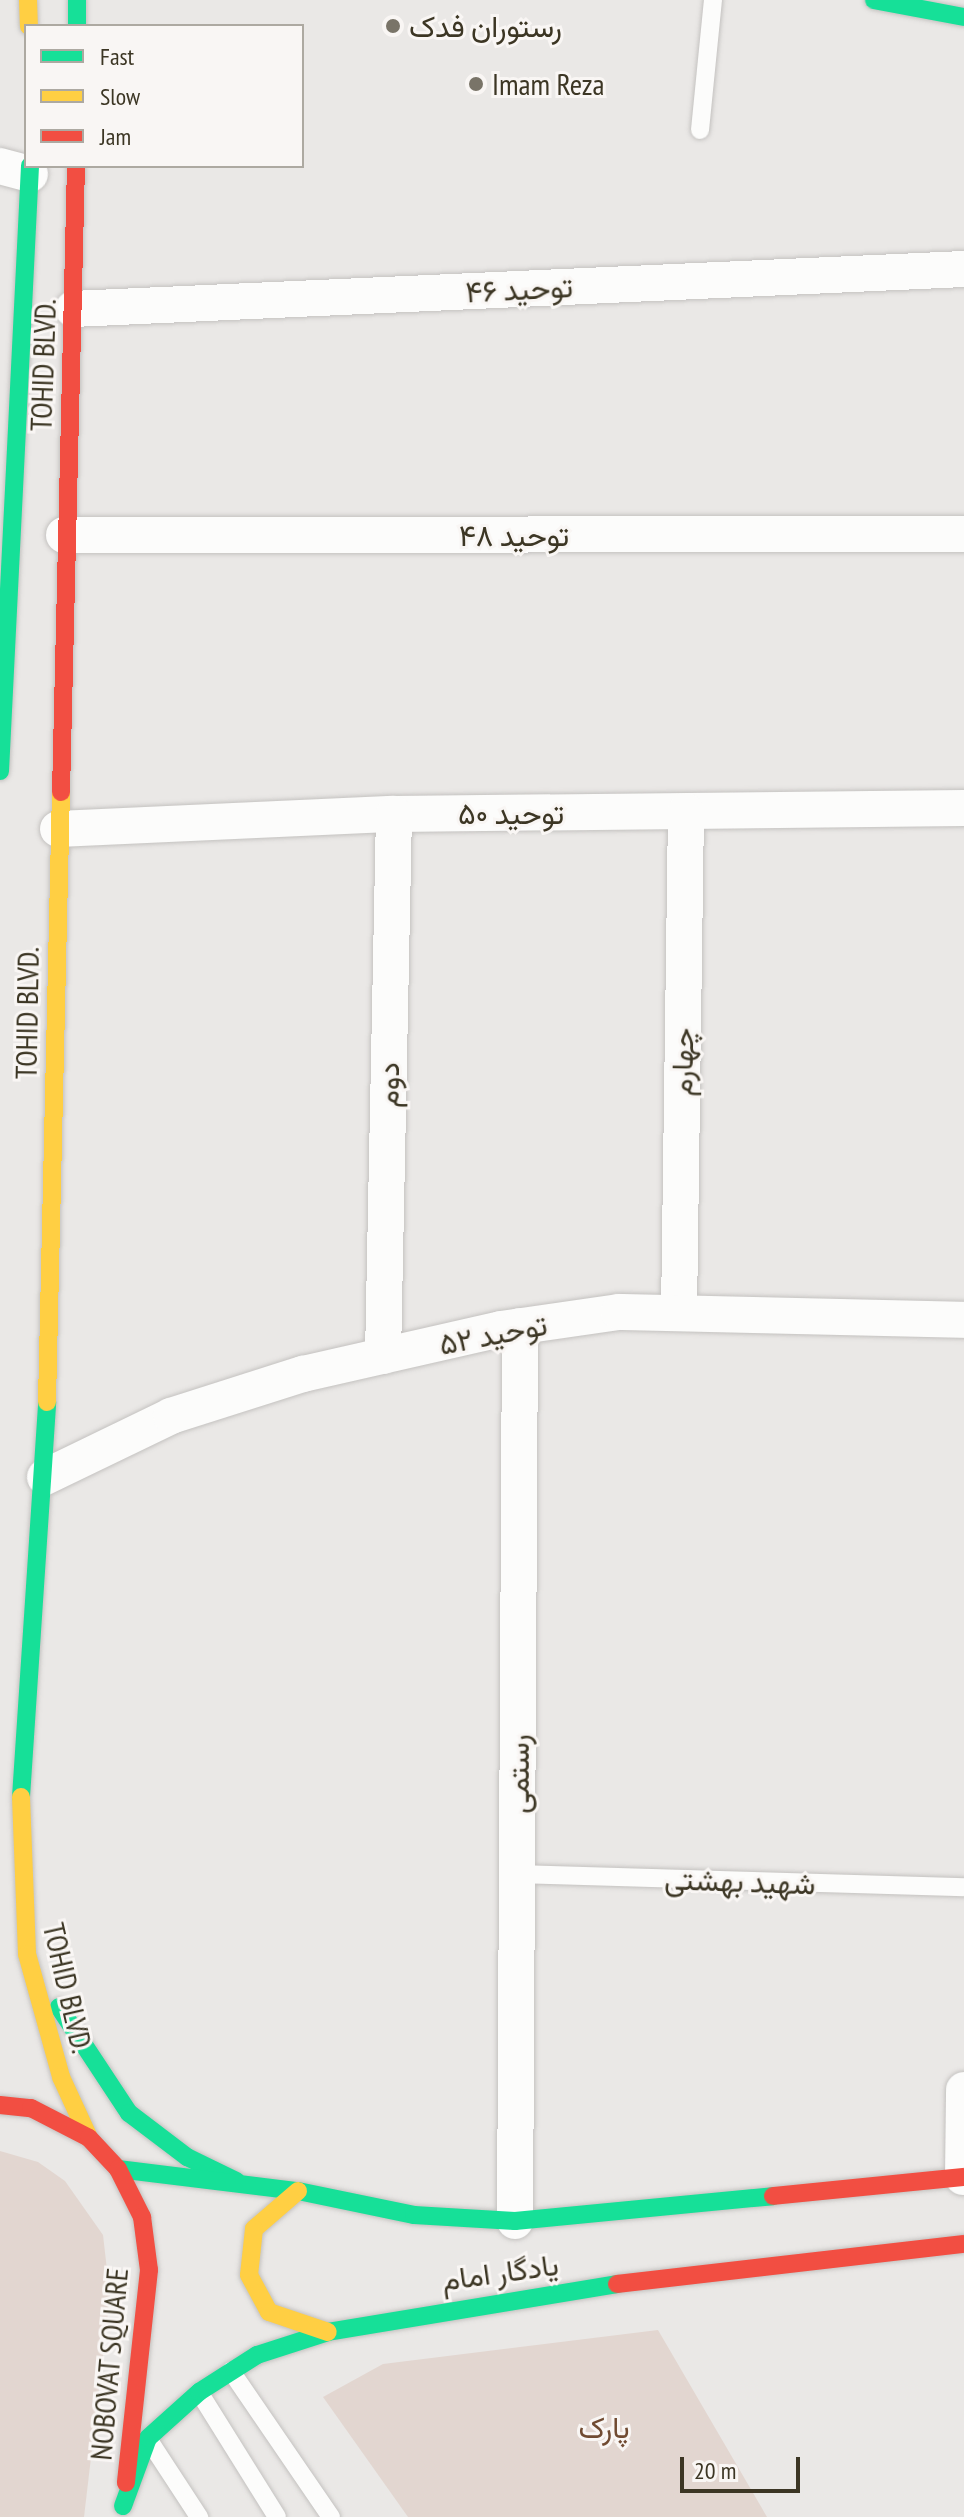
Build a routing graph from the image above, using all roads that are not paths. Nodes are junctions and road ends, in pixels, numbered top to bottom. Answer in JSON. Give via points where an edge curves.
{"nodes":[{"id":1,"x":28,"y":0,"type":"edge"},
{"id":2,"x":713,"y":0,"type":"edge"},
{"id":3,"x":874,"y":0,"type":"edge"},
{"id":4,"x":80,"y":2,"type":"edge"},
{"id":5,"x":964,"y":17,"type":"edge"},
{"id":6,"x":29,"y":24,"type":"edge"},
{"id":7,"x":77,"y":24,"type":"edge"},
{"id":8,"x":700,"y":130,"type":"dead end"},
{"id":9,"x":20,"y":168,"type":"edge"},
{"id":10,"x":76,"y":168,"type":"edge"},
{"id":11,"x":964,"y":269,"type":"edge"},
{"id":12,"x":73,"y":309,"type":"junction"},
{"id":13,"x":0,"y":321,"type":"edge"},
{"id":14,"x":25,"y":321,"type":"junction"},
{"id":15,"x":9,"y":520,"type":"edge"},
{"id":16,"x":964,"y":534,"type":"edge"},
{"id":17,"x":64,"y":535,"type":"junction"},
{"id":18,"x":0,"y":771,"type":"edge"},
{"id":19,"x":964,"y":808,"type":"edge"},
{"id":20,"x":686,"y":811,"type":"junction"},
{"id":21,"x":394,"y":814,"type":"junction"},
{"id":22,"x":58,"y":829,"type":"junction"},
{"id":23,"x":679,"y":1313,"type":"junction"},
{"id":24,"x":964,"y":1320,"type":"edge"},
{"id":25,"x":520,"y":1326,"type":"junction"},
{"id":26,"x":383,"y":1356,"type":"junction"},
{"id":27,"x":45,"y":1477,"type":"junction"},
{"id":28,"x":21,"y":1862,"type":"junction"},
{"id":29,"x":517,"y":1874,"type":"junction"},
{"id":30,"x":964,"y":1887,"type":"edge"},
{"id":31,"x":964,"y":2090,"type":"edge"},
{"id":32,"x":0,"y":2105,"type":"edge"},
{"id":33,"x":89,"y":2138,"type":"junction"},
{"id":34,"x":118,"y":2169,"type":"junction"},
{"id":35,"x":963,"y":2177,"type":"edge"},
{"id":36,"x":242,"y":2184,"type":"junction"},
{"id":37,"x":298,"y":2191,"type":"junction"},
{"id":38,"x":515,"y":2221,"type":"junction"},
{"id":39,"x":964,"y":2244,"type":"edge"},
{"id":40,"x":328,"y":2332,"type":"junction"},
{"id":41,"x":231,"y":2371,"type":"junction"},
{"id":42,"x":199,"y":2392,"type":"junction"},
{"id":43,"x":148,"y":2438,"type":"junction"},
{"id":44,"x":123,"y":2512,"type":"edge"},
{"id":45,"x":199,"y":2517,"type":"edge"},
{"id":46,"x":277,"y":2517,"type":"edge"},
{"id":47,"x":331,"y":2517,"type":"edge"}],
"edges":[{"from":1,"to":6,"type":"main road"},
{"from":2,"to":8,"type":"lane"},
{"from":3,"to":5,"type":"main road"},
{"from":4,"to":7,"type":"main road"},
{"from":9,"to":14,"type":"main road","name":"TOHID BLVD."},
{"from":10,"to":12,"type":"main road","name":"TOHID BLVD."},
{"from":11,"to":12,"type":"street","name":"توحید ۴۶"},
{"from":12,"to":17,"type":"main road","name":"TOHID BLVD."},
{"from":13,"to":14,"type":"lane"},
{"from":14,"to":15,"type":"main road","name":"TOHID BLVD."},
{"from":15,"to":18,"type":"main road","name":"TOHID BLVD."},
{"from":16,"to":17,"type":"street","name":"توحید ۴۸"},
{"from":17,"to":22,"type":"main road","name":"TOHID BLVD."},
{"from":19,"to":20,"type":"street","name":"توحید ۵۰"},
{"from":20,"to":21,"type":"street","name":"توحید ۵۰"},
{"from":20,"to":23,"type":"street","name":"چهارم"},
{"from":21,"to":22,"type":"street","name":"توحید ۵۰"},
{"from":21,"to":26,"type":"street","name":"دوم"},
{"from":22,"to":27,"type":"main road","name":"TOHID BLVD."},
{"from":23,"to":24,"type":"street","name":"توحید ۵۲"},
{"from":23,"to":25,"type":"street","name":"توحید ۵۲"},
{"from":25,"to":26,"type":"street","name":"توحید ۵۲"},
{"from":25,"to":29,"type":"street","name":"رستمی"},
{"from":26,"to":27,"type":"street","name":"توحید ۵۲","via":[[171,1416]]},
{"from":27,"to":28,"type":"main road","name":"TOHID BLVD.","via":[[21,1743]]},
{"from":28,"to":33,"type":"main road","name":"TOHID BLVD.","via":[[27,1954],[61,2077]]},
{"from":28,"to":36,"type":"main road","via":[[52,1993],[106,2087],[155,2135]]},
{"from":29,"to":30,"type":"lane","name":"شهید بهشتی"},
{"from":29,"to":38,"type":"street","name":"رستمی"},
{"from":31,"to":35,"type":"street"},
{"from":32,"to":33,"type":"main road","name":"NOBOVAT SQUARE","via":[[31,2108]]},
{"from":33,"to":34,"type":"main road","name":"NOBOVAT SQUARE"},
{"from":34,"to":36,"type":"main road","name":"یادگار امام"},
{"from":34,"to":44,"type":"main road","name":"NOBOVAT SQUARE","via":[[142,2217],[149,2270]]},
{"from":35,"to":38,"type":"main road","name":"یادگار امام"},
{"from":36,"to":37,"type":"main road","name":"یادگار امام"},
{"from":37,"to":38,"type":"main road","name":"یادگار امام","via":[[414,2215]]},
{"from":37,"to":40,"type":"main road","via":[[254,2229],[249,2275],[269,2312]]},
{"from":39,"to":40,"type":"main road","name":"یادگار امام","via":[[591,2287]]},
{"from":40,"to":41,"type":"main road","name":"یادگار امام"},
{"from":41,"to":42,"type":"main road","name":"یادگار امام"},
{"from":41,"to":47,"type":"lane"},
{"from":42,"to":43,"type":"main road","name":"یادگار امام"},
{"from":42,"to":46,"type":"lane"},
{"from":43,"to":44,"type":"main road","name":"یادگار امام"},
{"from":43,"to":45,"type":"lane"}]}
